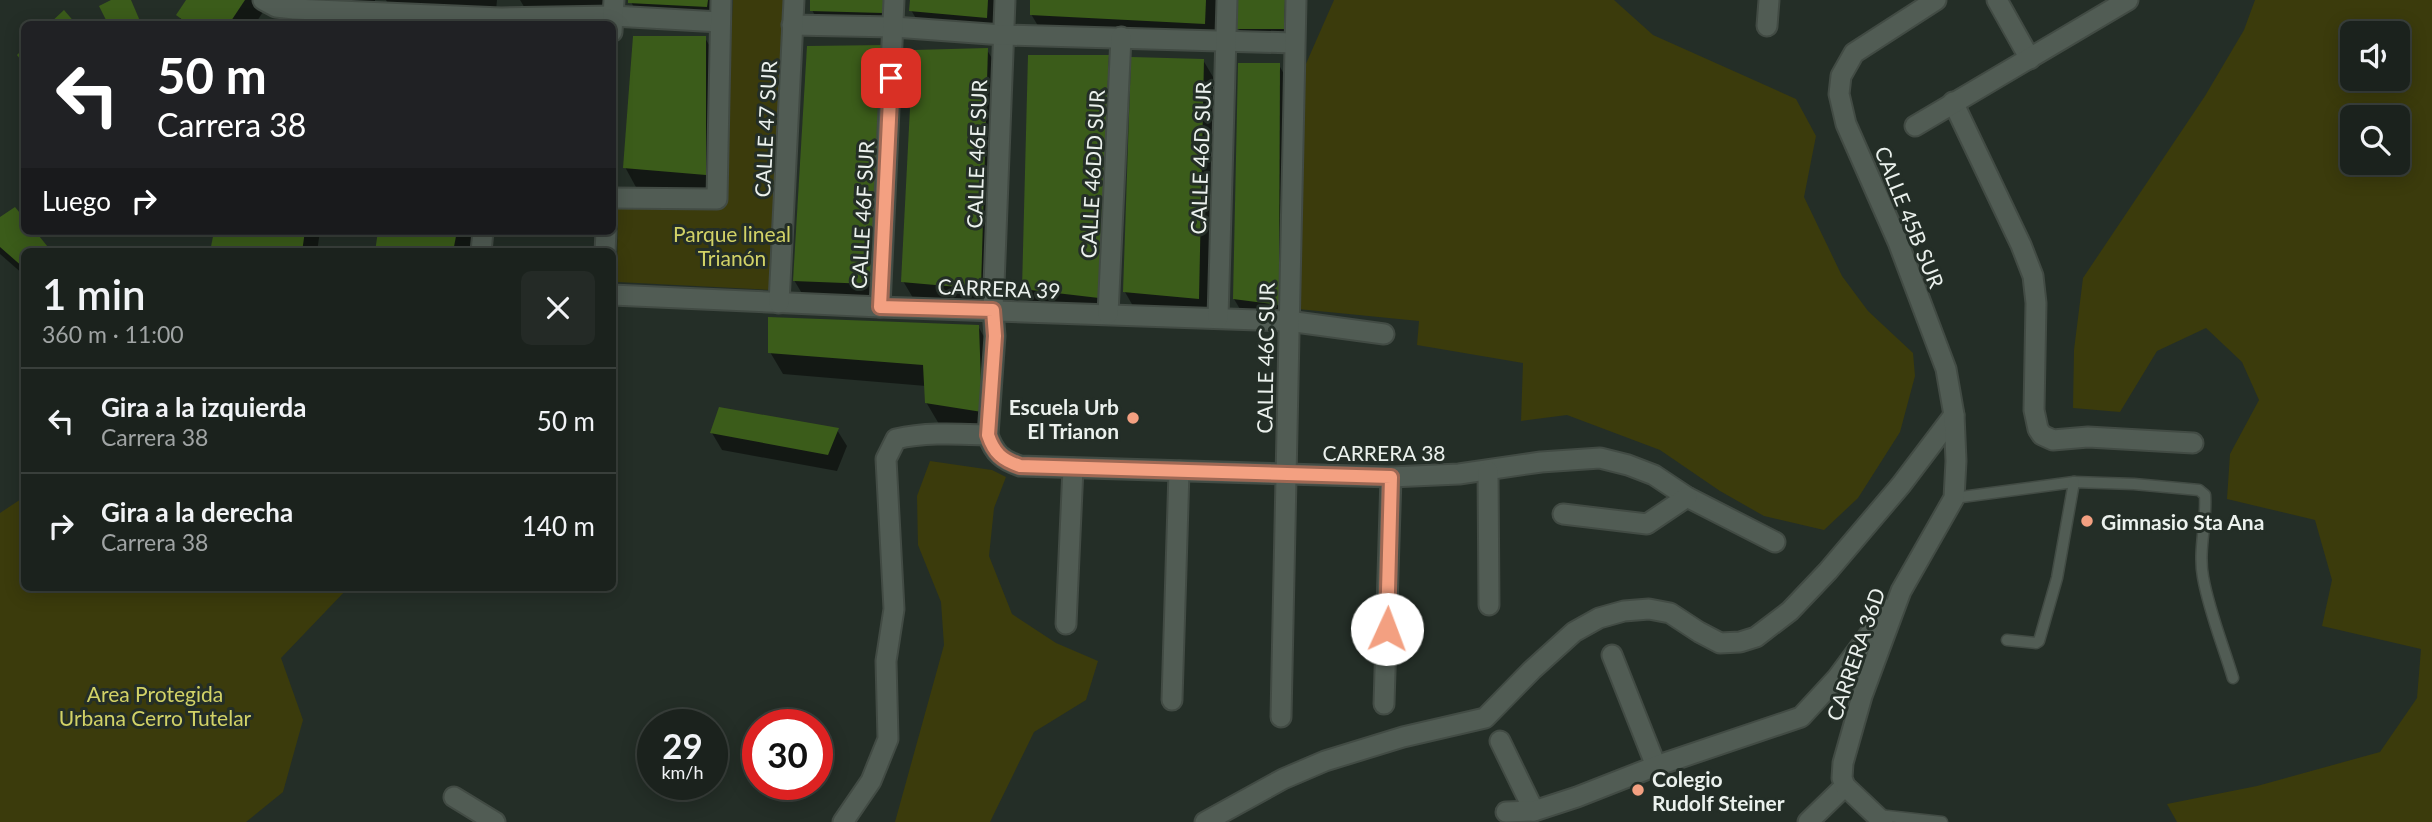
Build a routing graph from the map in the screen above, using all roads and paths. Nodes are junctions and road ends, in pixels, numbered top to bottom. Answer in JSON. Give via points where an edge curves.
{"nodes":[{"id":1,"x":263,"y":0,"type":"edge"},
{"id":2,"x":721,"y":0,"type":"edge"},
{"id":3,"x":794,"y":0,"type":"edge"},
{"id":4,"x":894,"y":0,"type":"edge"},
{"id":5,"x":1005,"y":0,"type":"edge"},
{"id":6,"x":1227,"y":0,"type":"edge"},
{"id":7,"x":1296,"y":0,"type":"edge"},
{"id":8,"x":1769,"y":0,"type":"edge"},
{"id":9,"x":1936,"y":0,"type":"edge"},
{"id":10,"x":1997,"y":0,"type":"edge"},
{"id":11,"x":2128,"y":0,"type":"edge"},
{"id":12,"x":375,"y":6,"type":"edge"},
{"id":13,"x":501,"y":14,"type":"edge"},
{"id":14,"x":613,"y":16,"type":"edge"},
{"id":15,"x":720,"y":22,"type":"junction"},
{"id":16,"x":792,"y":25,"type":"junction"},
{"id":17,"x":1767,"y":26,"type":"dead end"},
{"id":18,"x":894,"y":27,"type":"junction"},
{"id":19,"x":1003,"y":35,"type":"junction"},
{"id":20,"x":1121,"y":37,"type":"junction"},
{"id":21,"x":1226,"y":40,"type":"junction"},
{"id":22,"x":1294,"y":43,"type":"junction"},
{"id":23,"x":2030,"y":59,"type":"junction"},
{"id":24,"x":1953,"y":102,"type":"junction"},
{"id":25,"x":1915,"y":125,"type":"dead end"},
{"id":26,"x":616,"y":198,"type":"edge"},
{"id":27,"x":616,"y":295,"type":"edge"},
{"id":28,"x":779,"y":303,"type":"junction"},
{"id":29,"x":880,"y":307,"type":"junction"},
{"id":30,"x":993,"y":310,"type":"junction"},
{"id":31,"x":1108,"y":314,"type":"junction"},
{"id":32,"x":1218,"y":318,"type":"junction"},
{"id":33,"x":1288,"y":321,"type":"junction"},
{"id":34,"x":1384,"y":334,"type":"dead end"},
{"id":35,"x":1954,"y":415,"type":"junction"},
{"id":36,"x":988,"y":435,"type":"junction"},
{"id":37,"x":2193,"y":443,"type":"dead end"},
{"id":38,"x":1073,"y":468,"type":"junction"},
{"id":39,"x":1179,"y":471,"type":"junction"},
{"id":40,"x":1488,"y":471,"type":"junction"},
{"id":41,"x":1285,"y":474,"type":"junction"},
{"id":42,"x":1391,"y":477,"type":"junction"},
{"id":43,"x":2074,"y":482,"type":"junction"},
{"id":44,"x":1687,"y":497,"type":"junction"},
{"id":45,"x":1954,"y":498,"type":"junction"},
{"id":46,"x":1563,"y":514,"type":"dead end"},
{"id":47,"x":1775,"y":542,"type":"dead end"},
{"id":48,"x":1900,"y":591,"type":"junction"},
{"id":49,"x":1489,"y":606,"type":"dead end"},
{"id":50,"x":1066,"y":624,"type":"dead end"},
{"id":51,"x":2007,"y":640,"type":"dead end"},
{"id":52,"x":1612,"y":655,"type":"dead end"},
{"id":53,"x":2233,"y":678,"type":"dead end"},
{"id":54,"x":1172,"y":700,"type":"dead end"},
{"id":55,"x":1384,"y":704,"type":"dead end"},
{"id":56,"x":1281,"y":717,"type":"dead end"},
{"id":57,"x":1500,"y":741,"type":"dead end"},
{"id":58,"x":1656,"y":766,"type":"junction"},
{"id":59,"x":1845,"y":786,"type":"junction"},
{"id":60,"x":454,"y":797,"type":"dead end"},
{"id":61,"x":1534,"y":811,"type":"junction"},
{"id":62,"x":1506,"y":813,"type":"dead end"},
{"id":63,"x":1880,"y":819,"type":"edge"},
{"id":64,"x":495,"y":822,"type":"edge"},
{"id":65,"x":843,"y":822,"type":"edge"},
{"id":66,"x":1205,"y":822,"type":"edge"},
{"id":67,"x":1808,"y":822,"type":"edge"},
{"id":68,"x":1942,"y":822,"type":"edge"}],
"edges":[{"from":1,"to":12,"type":"street","via":[[294,9]]},
{"from":2,"to":15,"type":"street","name":"CALLE 47 SUR"},
{"from":3,"to":16,"type":"street","name":"CALLE 47 SUR"},
{"from":4,"to":18,"type":"street","name":"CALLE 46F SUR"},
{"from":5,"to":19,"type":"street","name":"CALLE 46E SUR"},
{"from":6,"to":21,"type":"street","name":"CALLE 46D SUR"},
{"from":7,"to":22,"type":"street","name":"CALLE 46C SUR"},
{"from":8,"to":17,"type":"street"},
{"from":9,"to":35,"type":"street","name":"CALLE 45B SUR","via":[[1854,53],[1841,76],[1839,94],[1846,124],[1898,242],[1946,369]]},
{"from":10,"to":23,"type":"street"},
{"from":11,"to":23,"type":"street"},
{"from":12,"to":13,"type":"street"},
{"from":13,"to":14,"type":"street"},
{"from":14,"to":15,"type":"street"},
{"from":15,"to":26,"type":"street","name":"CALLE 47 SUR","via":[[717,199]]},
{"from":16,"to":18,"type":"street"},
{"from":16,"to":28,"type":"street","name":"CALLE 47 SUR"},
{"from":18,"to":19,"type":"street"},
{"from":18,"to":29,"type":"street","name":"CALLE 46F SUR"},
{"from":19,"to":20,"type":"street"},
{"from":19,"to":30,"type":"street","name":"CALLE 46E SUR"},
{"from":20,"to":21,"type":"street"},
{"from":20,"to":31,"type":"street","name":"CALLE 46DD SUR"},
{"from":21,"to":22,"type":"street"},
{"from":21,"to":32,"type":"street","name":"CALLE 46D SUR"},
{"from":22,"to":33,"type":"street","name":"CALLE 46C SUR"},
{"from":23,"to":24,"type":"street"},
{"from":24,"to":25,"type":"street"},
{"from":24,"to":37,"type":"street","via":[[2033,276],[2034,410],[2042,435],[2053,440],[2088,437]]},
{"from":27,"to":28,"type":"street","name":"CARRERA 39"},
{"from":28,"to":29,"type":"street","name":"CARRERA 39"},
{"from":29,"to":30,"type":"street","name":"CARRERA 39"},
{"from":30,"to":31,"type":"street","name":"CARRERA 39"},
{"from":30,"to":36,"type":"street"},
{"from":31,"to":32,"type":"street","name":"CARRERA 39"},
{"from":32,"to":33,"type":"street","name":"CARRERA 39"},
{"from":33,"to":34,"type":"street","name":"CARRERA 39"},
{"from":33,"to":41,"type":"street","name":"CALLE 46C SUR"},
{"from":35,"to":45,"type":"street","name":"CALLE 45B SUR"},
{"from":35,"to":66,"type":"street","via":[[1828,571],[1790,611],[1756,637],[1720,643],[1670,613],[1648,609],[1599,618],[1574,632],[1485,718],[1325,761]]},
{"from":36,"to":38,"type":"street","name":"CARRERA 38","via":[[992,447],[1010,463]]},
{"from":36,"to":65,"type":"street","via":[[936,434],[896,439],[892,444],[884,467],[894,609],[886,661],[888,739],[871,781]]},
{"from":38,"to":39,"type":"street","name":"CARRERA 38"},
{"from":38,"to":50,"type":"street"},
{"from":39,"to":41,"type":"street","name":"CARRERA 38"},
{"from":39,"to":54,"type":"street"},
{"from":40,"to":42,"type":"street","name":"CARRERA 38"},
{"from":40,"to":44,"type":"street","name":"CARRERA 38","via":[[1600,458],[1654,475]]},
{"from":40,"to":49,"type":"street"},
{"from":41,"to":42,"type":"street","name":"CARRERA 38"},
{"from":41,"to":56,"type":"street","name":"CALLE 46C SUR"},
{"from":42,"to":55,"type":"street"},
{"from":43,"to":45,"type":"lane"},
{"from":43,"to":51,"type":"lane","via":[[2057,578],[2039,641]]},
{"from":43,"to":53,"type":"lane","via":[[2199,490],[2205,495],[2203,577]]},
{"from":44,"to":46,"type":"street","via":[[1647,524]]},
{"from":44,"to":47,"type":"street","name":"CARRERA 38"},
{"from":45,"to":48,"type":"street","name":"CARRERA 36D"},
{"from":48,"to":58,"type":"street","via":[[1837,678],[1801,718]]},
{"from":48,"to":59,"type":"street","name":"CARRERA 36D","via":[[1858,709],[1843,763]]},
{"from":52,"to":58,"type":"street"},
{"from":57,"to":61,"type":"street"},
{"from":58,"to":61,"type":"street"},
{"from":59,"to":63,"type":"street"},
{"from":59,"to":67,"type":"street"},
{"from":60,"to":64,"type":"street"},
{"from":61,"to":62,"type":"street"},
{"from":63,"to":68,"type":"lane"}]}
